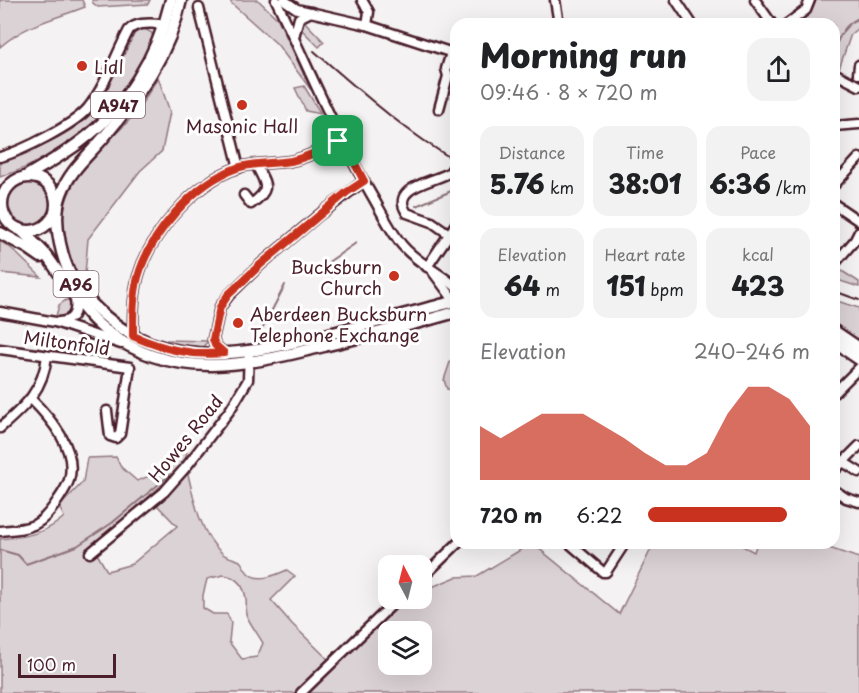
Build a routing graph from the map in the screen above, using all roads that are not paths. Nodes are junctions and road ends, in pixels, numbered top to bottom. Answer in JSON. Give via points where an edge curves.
{"nodes":[{"id":1,"x":171,"y":0,"type":"edge"},
{"id":2,"x":181,"y":0,"type":"edge"},
{"id":3,"x":276,"y":0,"type":"edge"},
{"id":4,"x":284,"y":0,"type":"edge"},
{"id":5,"x":362,"y":0,"type":"edge"},
{"id":6,"x":555,"y":0,"type":"edge"},
{"id":7,"x":676,"y":0,"type":"edge"},
{"id":8,"x":755,"y":0,"type":"edge"},
{"id":9,"x":810,"y":0,"type":"edge"},
{"id":10,"x":199,"y":8,"type":"dead end"},
{"id":11,"x":297,"y":9,"type":"junction"},
{"id":12,"x":311,"y":11,"type":"junction"},
{"id":13,"x":558,"y":18,"type":"edge"},
{"id":14,"x":688,"y":18,"type":"edge"},
{"id":15,"x":768,"y":18,"type":"edge"},
{"id":16,"x":795,"y":18,"type":"edge"},
{"id":17,"x":291,"y":19,"type":"dead end"},
{"id":18,"x":164,"y":24,"type":"junction"},
{"id":19,"x":367,"y":25,"type":"junction"},
{"id":20,"x":204,"y":29,"type":"junction"},
{"id":21,"x":192,"y":31,"type":"dead end"},
{"id":22,"x":294,"y":38,"type":"junction"},
{"id":23,"x":450,"y":52,"type":"edge"},
{"id":24,"x":450,"y":61,"type":"edge"},
{"id":25,"x":840,"y":76,"type":"edge"},
{"id":26,"x":859,"y":86,"type":"edge"},
{"id":27,"x":439,"y":109,"type":"dead end"},
{"id":28,"x":859,"y":124,"type":"edge"},
{"id":29,"x":840,"y":126,"type":"edge"},
{"id":30,"x":342,"y":139,"type":"junction"},
{"id":31,"x":0,"y":157,"type":"edge"},
{"id":32,"x":859,"y":158,"type":"edge"},
{"id":33,"x":256,"y":165,"type":"junction"},
{"id":34,"x":239,"y":168,"type":"junction"},
{"id":35,"x":450,"y":172,"type":"edge"},
{"id":36,"x":21,"y":179,"type":"junction"},
{"id":37,"x":840,"y":179,"type":"edge"},
{"id":38,"x":364,"y":181,"type":"junction"},
{"id":39,"x":0,"y":184,"type":"edge"},
{"id":40,"x":244,"y":195,"type":"dead end"},
{"id":41,"x":840,"y":208,"type":"edge"},
{"id":42,"x":56,"y":209,"type":"junction"},
{"id":43,"x":0,"y":221,"type":"edge"},
{"id":44,"x":859,"y":221,"type":"edge"},
{"id":45,"x":16,"y":227,"type":"junction"},
{"id":46,"x":859,"y":232,"type":"edge"},
{"id":47,"x":0,"y":233,"type":"edge"},
{"id":48,"x":449,"y":234,"type":"joint"},
{"id":49,"x":840,"y":257,"type":"edge"},
{"id":50,"x":430,"y":269,"type":"junction"},
{"id":51,"x":440,"y":282,"type":"junction"},
{"id":52,"x":450,"y":282,"type":"edge"},
{"id":53,"x":66,"y":287,"type":"junction"},
{"id":54,"x":450,"y":297,"type":"edge"},
{"id":55,"x":75,"y":299,"type":"junction"},
{"id":56,"x":450,"y":304,"type":"edge"},
{"id":57,"x":435,"y":306,"type":"junction"},
{"id":58,"x":450,"y":306,"type":"edge"},
{"id":59,"x":0,"y":312,"type":"edge"},
{"id":60,"x":55,"y":322,"type":"junction"},
{"id":61,"x":840,"y":335,"type":"edge"},
{"id":62,"x":133,"y":342,"type":"junction"},
{"id":63,"x":840,"y":346,"type":"edge"},
{"id":64,"x":859,"y":348,"type":"edge"},
{"id":65,"x":0,"y":349,"type":"edge"},
{"id":66,"x":249,"y":350,"type":"junction"},
{"id":67,"x":224,"y":353,"type":"junction"},
{"id":68,"x":47,"y":356,"type":"junction"},
{"id":69,"x":859,"y":359,"type":"edge"},
{"id":70,"x":248,"y":363,"type":"junction"},
{"id":71,"x":859,"y":368,"type":"edge"},
{"id":72,"x":840,"y":387,"type":"edge"},
{"id":73,"x":31,"y":399,"type":"junction"},
{"id":74,"x":107,"y":411,"type":"dead end"},
{"id":75,"x":1,"y":426,"type":"edge"},
{"id":76,"x":859,"y":446,"type":"edge"},
{"id":77,"x":843,"y":462,"type":"junction"},
{"id":78,"x":840,"y":465,"type":"edge"},
{"id":79,"x":859,"y":472,"type":"edge"},
{"id":80,"x":840,"y":494,"type":"edge"},
{"id":81,"x":859,"y":502,"type":"edge"},
{"id":82,"x":0,"y":531,"type":"edge"},
{"id":83,"x":452,"y":549,"type":"edge"},
{"id":84,"x":575,"y":549,"type":"edge"},
{"id":85,"x":622,"y":549,"type":"edge"},
{"id":86,"x":90,"y":553,"type":"dead end"},
{"id":87,"x":432,"y":568,"type":"edge"},
{"id":88,"x":388,"y":609,"type":"edge"},
{"id":89,"x":301,"y":693,"type":"edge"}],
"edges":[{"from":1,"to":18,"type":"main road","number":"A947"},
{"from":2,"to":42,"type":"main road","number":"A947","via":[[152,75],[123,116],[69,176]]},
{"from":3,"to":22,"type":"street"},
{"from":4,"to":11,"type":"street"},
{"from":5,"to":19,"type":"street","via":[[369,12]]},
{"from":6,"to":13,"type":"street"},
{"from":7,"to":14,"type":"street"},
{"from":8,"to":15,"type":"street"},
{"from":9,"to":16,"type":"street","via":[[806,10]]},
{"from":10,"to":20,"type":"street"},
{"from":11,"to":12,"type":"street"},
{"from":11,"to":17,"type":"street"},
{"from":12,"to":19,"type":"street"},
{"from":12,"to":22,"type":"street","via":[[299,18]]},
{"from":18,"to":31,"type":"street","via":[[141,24],[129,30],[103,85],[83,114],[17,152]]},
{"from":18,"to":36,"type":"main road","number":"A947","via":[[143,69],[115,109],[81,142]]},
{"from":19,"to":23,"type":"street"},
{"from":20,"to":21,"type":"street"},
{"from":20,"to":34,"type":"street"},
{"from":22,"to":30,"type":"street"},
{"from":24,"to":27,"type":"street"},
{"from":25,"to":26,"type":"street"},
{"from":28,"to":29,"type":"street"},
{"from":30,"to":33,"type":"street","via":[[303,158]]},
{"from":30,"to":38,"type":"street"},
{"from":32,"to":37,"type":"street"},
{"from":33,"to":34,"type":"street"},
{"from":33,"to":40,"type":"street","via":[[266,189],[251,204]]},
{"from":34,"to":62,"type":"street","via":[[207,183],[155,239],[138,277]]},
{"from":35,"to":48,"type":"street","via":[[413,188],[403,206],[407,213],[432,222]]},
{"from":36,"to":39,"type":"main road"},
{"from":36,"to":42,"type":"main road","number":"A96","via":[[40,179],[51,188]]},
{"from":36,"to":45,"type":"main road","number":"A96","via":[[6,189],[2,202],[4,214]]},
{"from":38,"to":50,"type":"street","via":[[402,245]]},
{"from":38,"to":67,"type":"street","via":[[228,295],[220,307],[214,333],[214,342]]},
{"from":41,"to":44,"type":"street"},
{"from":42,"to":45,"type":"main road","via":[[43,228],[29,231]]},
{"from":42,"to":62,"type":"main road","number":"A96","via":[[60,246],[74,280],[100,312]]},
{"from":43,"to":45,"type":"main road","number":"A96"},
{"from":45,"to":53,"type":"main road","number":"A96","via":[[46,255]]},
{"from":46,"to":49,"type":"street"},
{"from":47,"to":53,"type":"main road","number":"A96","via":[[39,256]]},
{"from":48,"to":50,"type":"street"},
{"from":50,"to":51,"type":"street"},
{"from":50,"to":52,"type":"street"},
{"from":51,"to":54,"type":"street"},
{"from":51,"to":57,"type":"street","via":[[440,297]]},
{"from":53,"to":55,"type":"main road","number":"A96"},
{"from":55,"to":60,"type":"street","via":[[71,318]]},
{"from":55,"to":62,"type":"main road","number":"A96","via":[[106,330]]},
{"from":56,"to":57,"type":"main road","number":"A96"},
{"from":57,"to":66,"type":"main road","number":"A96","via":[[307,340]]},
{"from":58,"to":70,"type":"main road","number":"A96","via":[[362,337]]},
{"from":59,"to":60,"type":"street"},
{"from":60,"to":62,"type":"street"},
{"from":61,"to":64,"type":"main road"},
{"from":62,"to":67,"type":"main road","number":"A96","via":[[178,352]]},
{"from":62,"to":70,"type":"main road","number":"A96","via":[[183,363]]},
{"from":63,"to":69,"type":"main road"},
{"from":65,"to":68,"type":"street","name":"Miltonfold"},
{"from":66,"to":67,"type":"main road","number":"A96"},
{"from":66,"to":70,"type":"street","name":"Howes Road"},
{"from":68,"to":73,"type":"street","via":[[42,379]]},
{"from":68,"to":74,"type":"street","name":"Miltonfold","via":[[130,367],[120,434],[116,438],[111,436]]},
{"from":70,"to":86,"type":"street","name":"Howes Road","via":[[248,380],[186,467],[164,492]]},
{"from":71,"to":72,"type":"street"},
{"from":73,"to":75,"type":"street"},
{"from":73,"to":82,"type":"street","via":[[63,438],[70,478],[54,507],[38,524]]},
{"from":76,"to":77,"type":"street"},
{"from":77,"to":78,"type":"street"},
{"from":77,"to":79,"type":"street"},
{"from":80,"to":81,"type":"street"},
{"from":83,"to":87,"type":"street"},
{"from":84,"to":85,"type":"street","via":[[606,572]]},
{"from":88,"to":89,"type":"street"}]}
